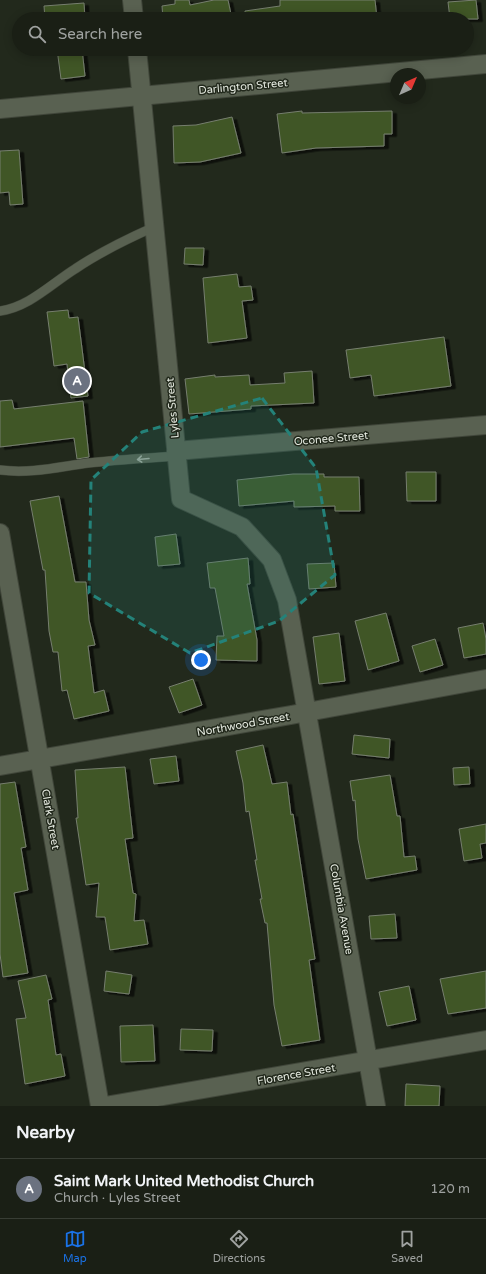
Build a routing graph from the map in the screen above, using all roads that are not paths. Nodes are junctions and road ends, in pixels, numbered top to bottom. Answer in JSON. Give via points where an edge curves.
{"nodes":[{"id":1,"x":132,"y":0,"type":"edge"},
{"id":2,"x":133,"y":12,"type":"edge"},
{"id":3,"x":138,"y":56,"type":"edge"},
{"id":4,"x":486,"y":64,"type":"edge"},
{"id":5,"x":142,"y":96,"type":"junction"},
{"id":6,"x":0,"y":109,"type":"edge"},
{"id":7,"x":154,"y":227,"type":"junction"},
{"id":8,"x":0,"y":311,"type":"edge"},
{"id":9,"x":486,"y":425,"type":"edge"},
{"id":10,"x":176,"y":453,"type":"junction"},
{"id":11,"x":0,"y":470,"type":"edge"},
{"id":12,"x":0,"y":533,"type":"edge"},
{"id":13,"x":486,"y":678,"type":"edge"},
{"id":14,"x":306,"y":713,"type":"junction"},
{"id":15,"x":40,"y":759,"type":"junction"},
{"id":16,"x":0,"y":766,"type":"edge"},
{"id":17,"x":486,"y":1040,"type":"edge"},
{"id":18,"x":369,"y":1061,"type":"junction"},
{"id":19,"x":100,"y":1106,"type":"edge"},
{"id":20,"x":105,"y":1106,"type":"edge"},
{"id":21,"x":376,"y":1106,"type":"edge"}],
"edges":[{"from":1,"to":2,"type":"street"},
{"from":3,"to":5,"type":"street","name":"Lyles Street"},
{"from":4,"to":5,"type":"street","name":"Darlington Street"},
{"from":5,"to":6,"type":"street","name":"Darlington Street"},
{"from":5,"to":7,"type":"street","name":"Lyles Street"},
{"from":7,"to":8,"type":"lane","via":[[121,242],[74,269],[13,309]]},
{"from":7,"to":10,"type":"street","name":"Lyles Street"},
{"from":9,"to":10,"type":"street","name":"Oconee Street"},
{"from":10,"to":11,"type":"lane","one_way":true,"via":[[38,471]]},
{"from":10,"to":14,"type":"street","name":"Lyles Street","via":[[181,499],[242,527],[272,560],[287,600]]},
{"from":12,"to":15,"type":"street","name":"Clark Street"},
{"from":13,"to":14,"type":"street","name":"Northwood Street"},
{"from":14,"to":15,"type":"street","name":"Northwood Street"},
{"from":14,"to":18,"type":"street","name":"Columbia Avenue"},
{"from":15,"to":16,"type":"street","name":"Northwood Street"},
{"from":15,"to":19,"type":"street","name":"Clark Street"},
{"from":17,"to":18,"type":"street","name":"Florence Street"},
{"from":18,"to":20,"type":"street","name":"Florence Street"},
{"from":18,"to":21,"type":"street","name":"Columbia Avenue"}]}
